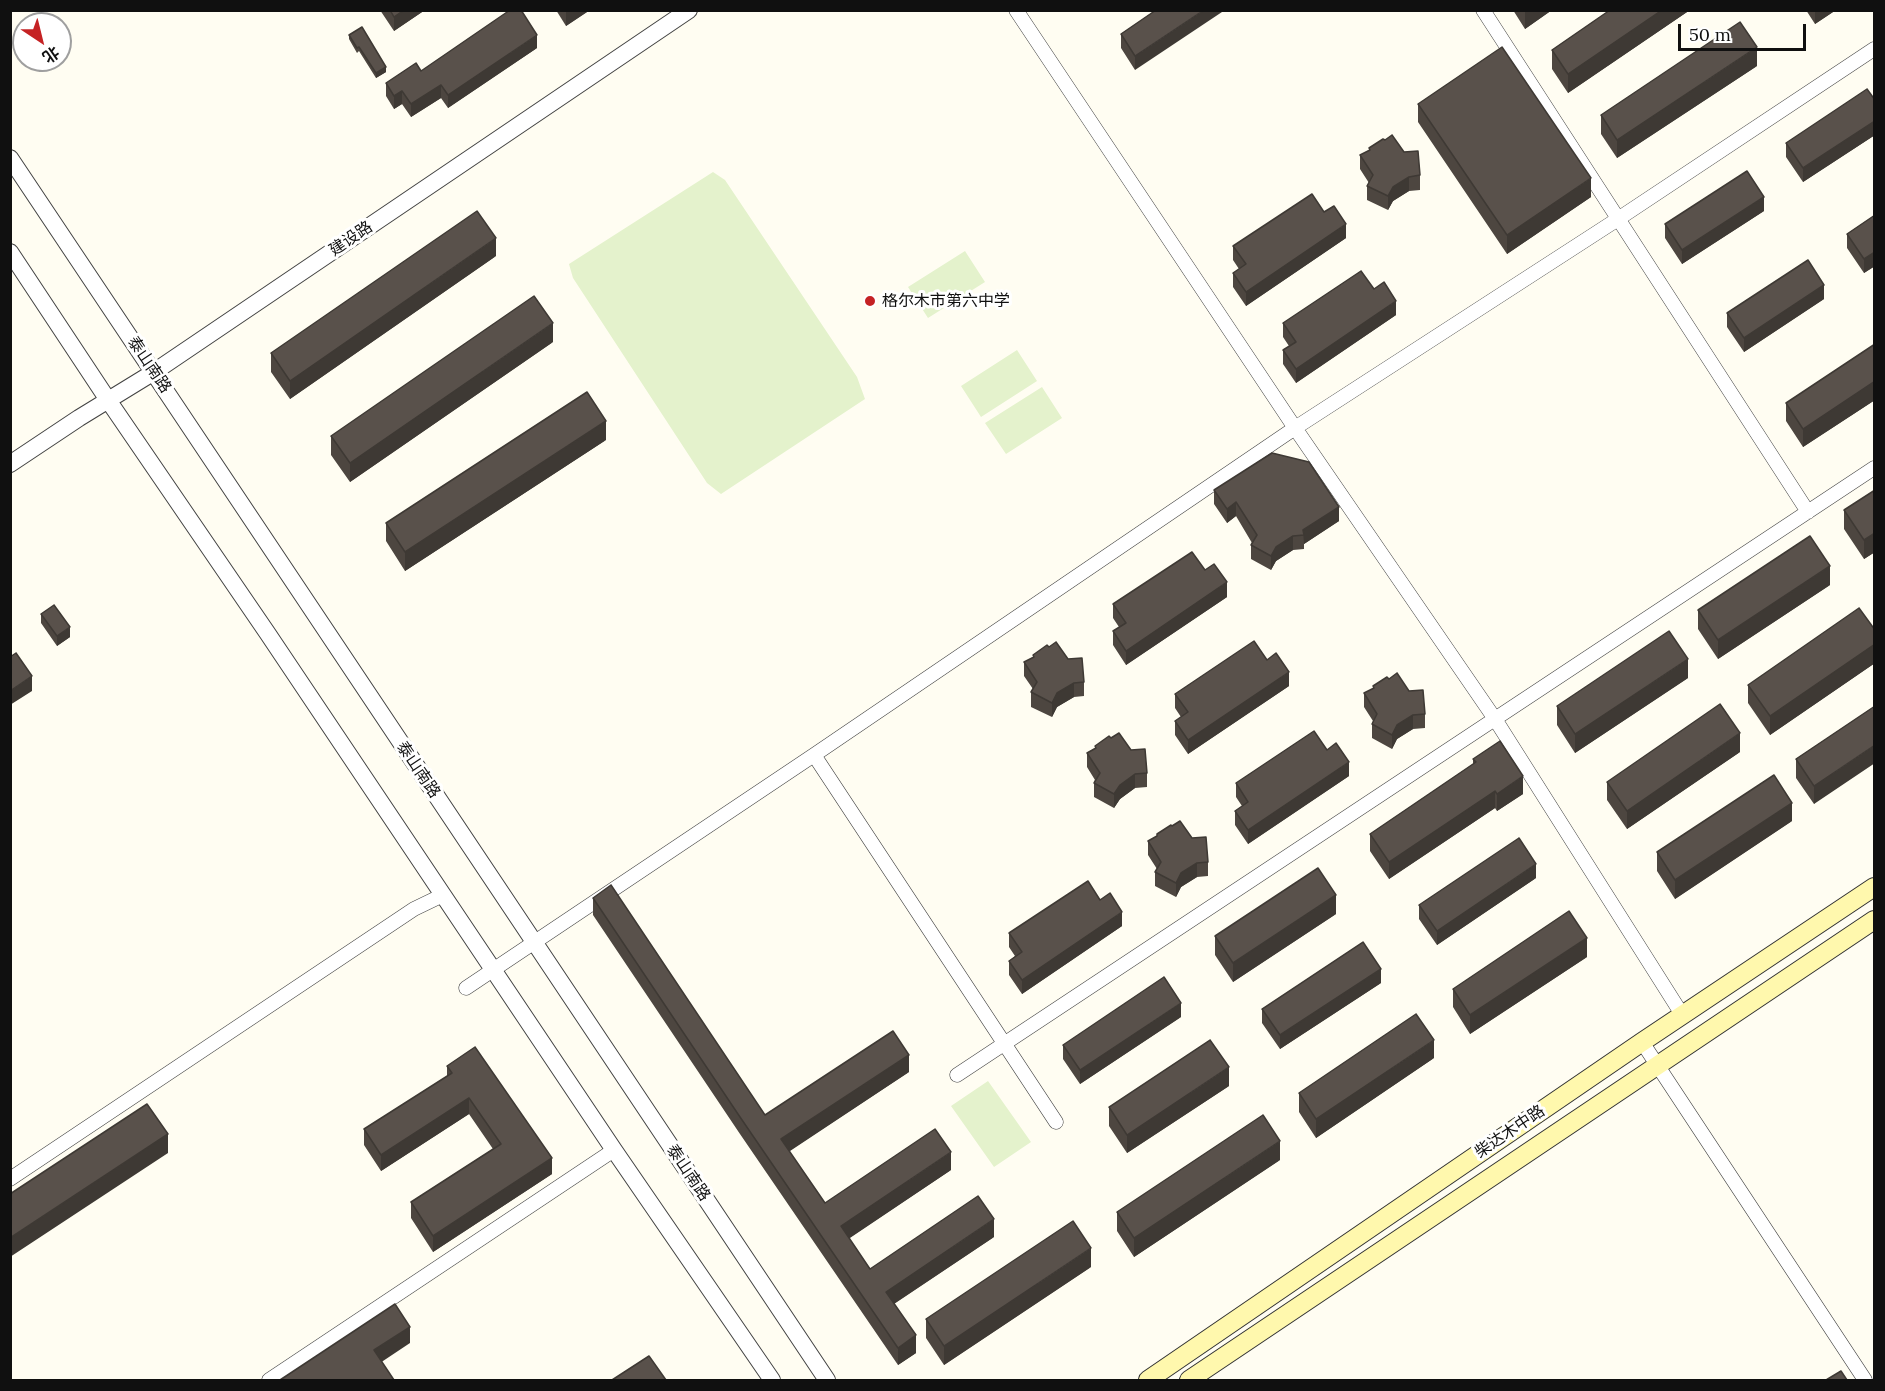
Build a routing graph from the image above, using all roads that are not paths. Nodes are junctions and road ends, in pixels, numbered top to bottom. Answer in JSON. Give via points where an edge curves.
{"nodes":[{"id":1,"x":690,"y":10,"type":"edge"},
{"id":2,"x":1016,"y":10,"type":"edge"},
{"id":3,"x":1483,"y":10,"type":"edge"},
{"id":4,"x":1875,"y":49,"type":"edge"},
{"id":5,"x":10,"y":158,"type":"edge"},
{"id":6,"x":1618,"y":219,"type":"junction"},
{"id":7,"x":10,"y":252,"type":"edge"},
{"id":8,"x":154,"y":372,"type":"junction"},
{"id":9,"x":108,"y":400,"type":"junction"},
{"id":10,"x":1294,"y":428,"type":"junction"},
{"id":11,"x":10,"y":464,"type":"edge"},
{"id":12,"x":1875,"y":468,"type":"edge"},
{"id":13,"x":1808,"y":513,"type":"junction"},
{"id":14,"x":1495,"y":719,"type":"junction"},
{"id":15,"x":814,"y":755,"type":"junction"},
{"id":16,"x":1875,"y":887,"type":"edge"},
{"id":17,"x":443,"y":895,"type":"junction"},
{"id":18,"x":1875,"y":920,"type":"edge"},
{"id":19,"x":534,"y":942,"type":"junction"},
{"id":20,"x":493,"y":970,"type":"junction"},
{"id":21,"x":466,"y":987,"type":"dead end"},
{"id":22,"x":1683,"y":1016,"type":"junction"},
{"id":23,"x":1642,"y":1042,"type":"junction"},
{"id":24,"x":1005,"y":1044,"type":"junction"},
{"id":25,"x":1659,"y":1065,"type":"junction"},
{"id":26,"x":957,"y":1075,"type":"dead end"},
{"id":27,"x":1056,"y":1122,"type":"dead end"},
{"id":28,"x":614,"y":1150,"type":"junction"},
{"id":29,"x":10,"y":1179,"type":"edge"},
{"id":30,"x":269,"y":1380,"type":"edge"},
{"id":31,"x":772,"y":1380,"type":"edge"},
{"id":32,"x":827,"y":1380,"type":"edge"},
{"id":33,"x":1148,"y":1380,"type":"edge"},
{"id":34,"x":1189,"y":1380,"type":"edge"},
{"id":35,"x":1865,"y":1380,"type":"edge"}],
"edges":[{"from":1,"to":8,"type":"street","name":"建设路"},
{"from":2,"to":10,"type":"street"},
{"from":3,"to":6,"type":"street"},
{"from":4,"to":6,"type":"street"},
{"from":5,"to":8,"type":"street","name":"泰山南路"},
{"from":6,"to":10,"type":"street"},
{"from":6,"to":13,"type":"street"},
{"from":7,"to":9,"type":"street"},
{"from":8,"to":9,"type":"street","name":"建设路"},
{"from":8,"to":19,"type":"street","name":"泰山南路"},
{"from":9,"to":11,"type":"street","name":"建设路"},
{"from":9,"to":17,"type":"street"},
{"from":10,"to":14,"type":"street"},
{"from":10,"to":15,"type":"street"},
{"from":12,"to":13,"type":"street"},
{"from":13,"to":14,"type":"street"},
{"from":14,"to":22,"type":"street"},
{"from":14,"to":24,"type":"street"},
{"from":15,"to":19,"type":"street"},
{"from":15,"to":24,"type":"street"},
{"from":16,"to":22,"type":"main road","name":"柴达木中路"},
{"from":17,"to":20,"type":"street"},
{"from":17,"to":29,"type":"street","via":[[414,909]]},
{"from":18,"to":25,"type":"main road","name":"柴达木中路"},
{"from":19,"to":20,"type":"street"},
{"from":19,"to":32,"type":"street","name":"泰山南路"},
{"from":20,"to":21,"type":"street"},
{"from":20,"to":28,"type":"street"},
{"from":22,"to":23,"type":"main road","name":"柴达木中路"},
{"from":23,"to":25,"type":"street"},
{"from":23,"to":33,"type":"main road","name":"柴达木中路"},
{"from":24,"to":26,"type":"street"},
{"from":24,"to":27,"type":"street"},
{"from":25,"to":34,"type":"main road","name":"柴达木中路"},
{"from":25,"to":35,"type":"street"},
{"from":28,"to":30,"type":"street"},
{"from":28,"to":31,"type":"street"}]}
